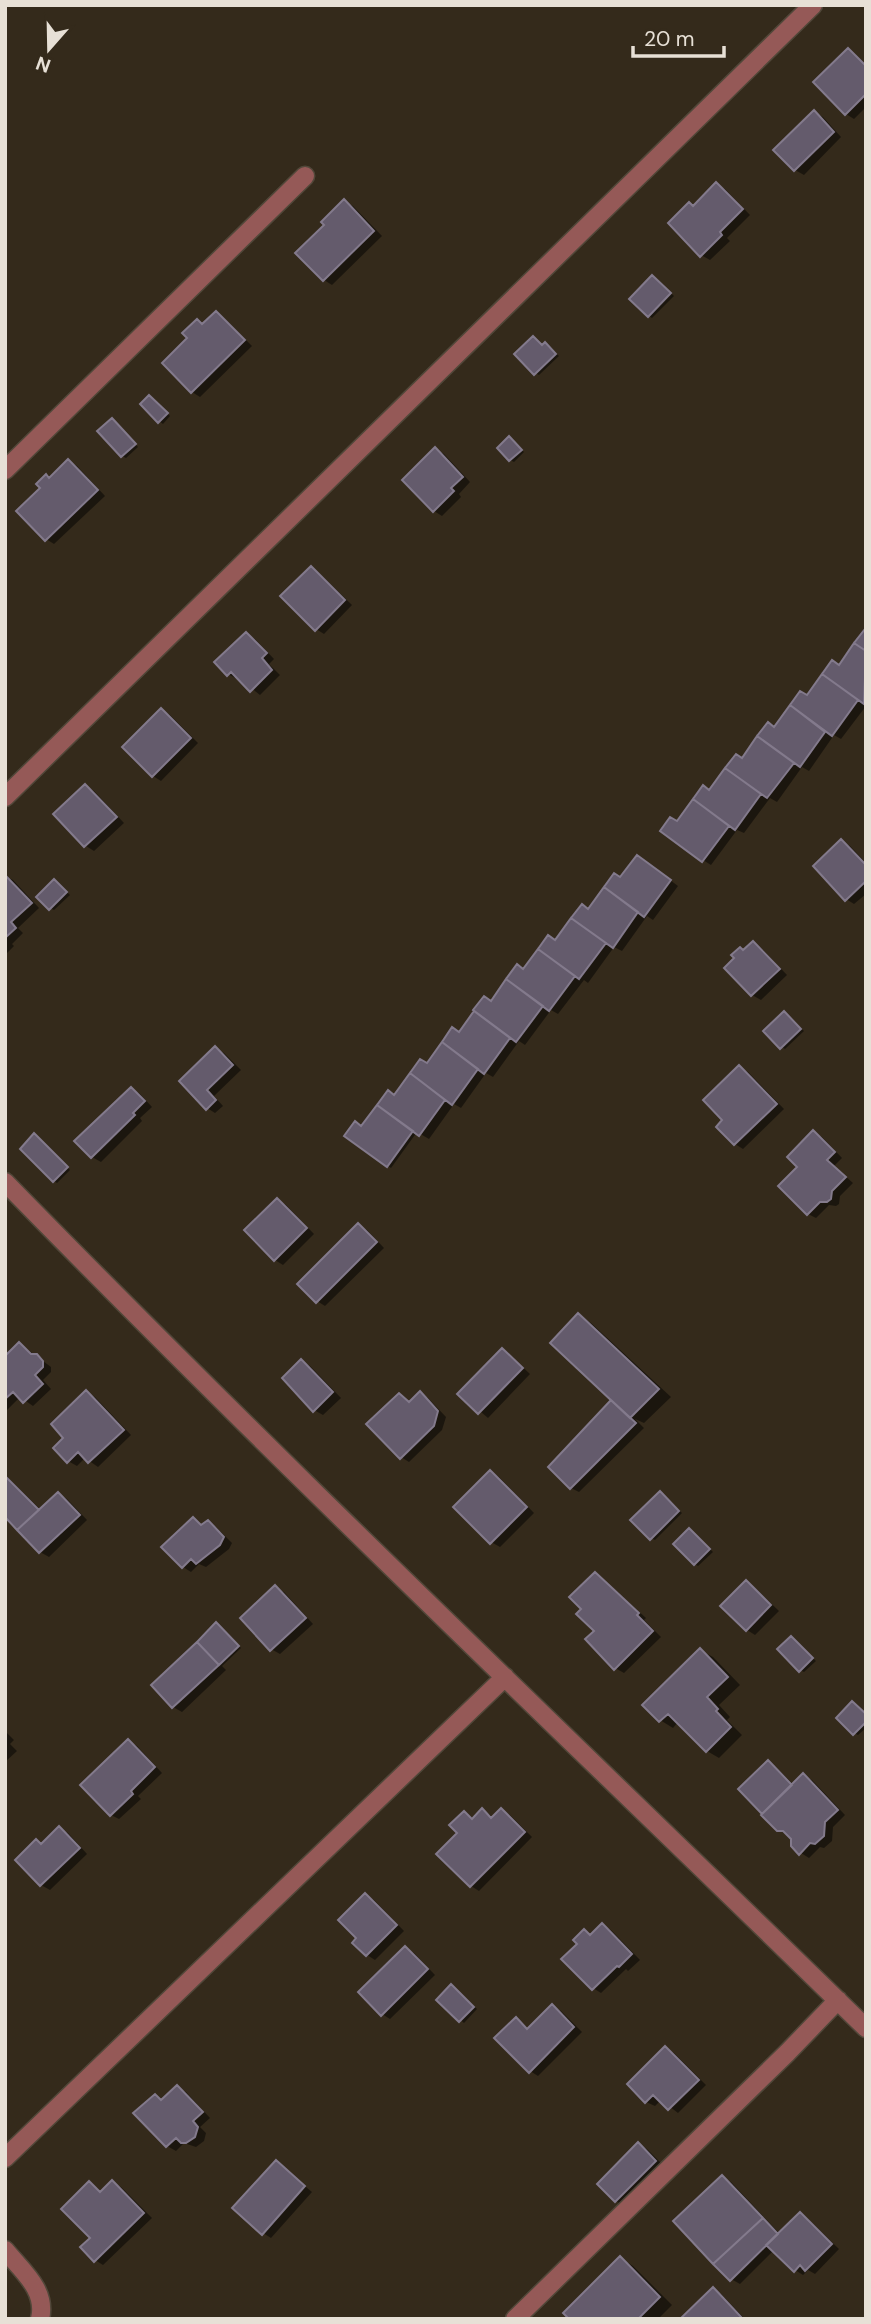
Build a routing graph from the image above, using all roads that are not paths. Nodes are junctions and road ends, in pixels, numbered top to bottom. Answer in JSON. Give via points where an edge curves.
{"nodes":[{"id":1,"x":813,"y":5,"type":"edge"},
{"id":2,"x":305,"y":176,"type":"dead end"},
{"id":3,"x":5,"y":470,"type":"edge"},
{"id":4,"x":5,"y":797,"type":"edge"},
{"id":5,"x":5,"y":1182,"type":"edge"},
{"id":6,"x":505,"y":1677,"type":"junction"},
{"id":7,"x":838,"y":2000,"type":"junction"},
{"id":8,"x":866,"y":2028,"type":"edge"},
{"id":9,"x":5,"y":2158,"type":"edge"},
{"id":10,"x":5,"y":2250,"type":"edge"},
{"id":11,"x":40,"y":2319,"type":"edge"},
{"id":12,"x":515,"y":2319,"type":"edge"}],
"edges":[{"from":1,"to":4,"type":"street"},
{"from":2,"to":3,"type":"street"},
{"from":5,"to":6,"type":"street","via":[[164,1345]]},
{"from":6,"to":7,"type":"street"},
{"from":6,"to":9,"type":"street"},
{"from":7,"to":8,"type":"street"},
{"from":7,"to":12,"type":"street"},
{"from":10,"to":11,"type":"street","via":[[36,2287]]}]}
